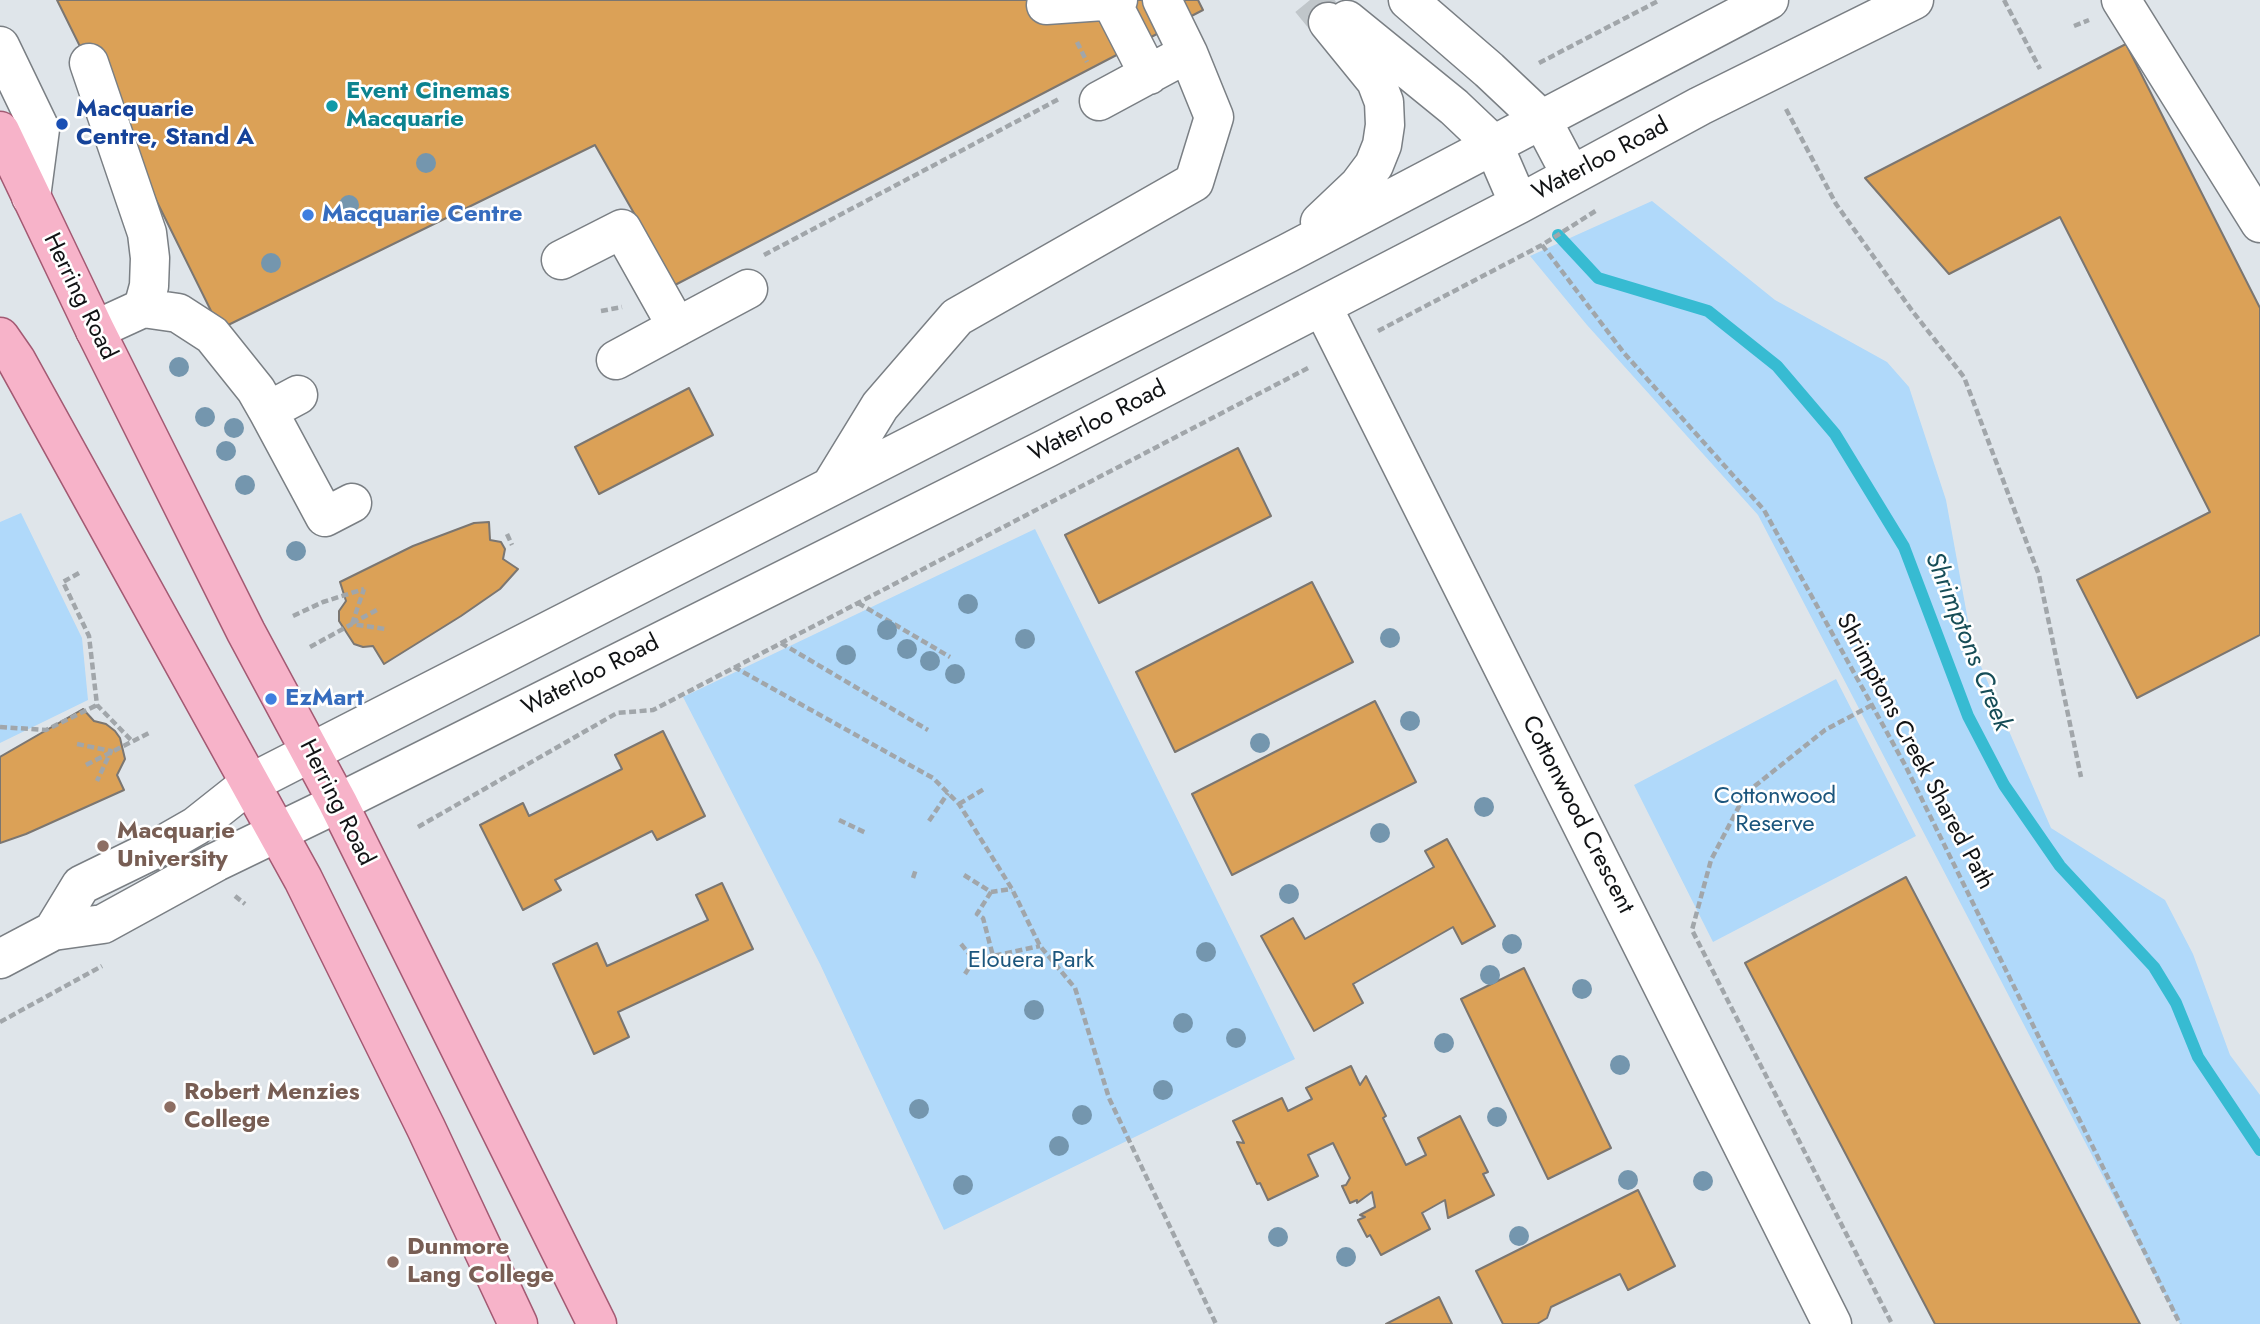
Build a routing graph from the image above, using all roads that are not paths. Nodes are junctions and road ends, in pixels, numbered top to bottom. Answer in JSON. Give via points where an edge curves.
{"nodes":[{"id":1,"x":1162,"y":0,"type":"edge"},
{"id":2,"x":1408,"y":0,"type":"edge"},
{"id":3,"x":1727,"y":0,"type":"edge"},
{"id":4,"x":1769,"y":0,"type":"edge"},
{"id":5,"x":1914,"y":0,"type":"edge"},
{"id":6,"x":1114,"y":1,"type":"edge"},
{"id":7,"x":1052,"y":5,"type":"road end"},
{"id":8,"x":2106,"y":10,"type":"edge"},
{"id":9,"x":1693,"y":40,"type":"junction"},
{"id":10,"x":0,"y":46,"type":"edge"},
{"id":11,"x":1188,"y":53,"type":"junction"},
{"id":12,"x":89,"y":63,"type":"dead end"},
{"id":13,"x":1149,"y":75,"type":"junction"},
{"id":14,"x":1095,"y":85,"type":"road end"},
{"id":15,"x":1542,"y":120,"type":"junction"},
{"id":16,"x":0,"y":131,"type":"edge"},
{"id":17,"x":1493,"y":144,"type":"junction"},
{"id":18,"x":1571,"y":175,"type":"junction"},
{"id":19,"x":31,"y":197,"type":"junction"},
{"id":20,"x":1520,"y":204,"type":"junction"},
{"id":21,"x":2260,"y":223,"type":"edge"},
{"id":22,"x":1288,"y":253,"type":"junction"},
{"id":23,"x":561,"y":260,"type":"dead end"},
{"id":24,"x":753,"y":273,"type":"road end"},
{"id":25,"x":1322,"y":306,"type":"junction"},
{"id":26,"x":143,"y":308,"type":"junction"},
{"id":27,"x":670,"y":313,"type":"junction"},
{"id":28,"x":95,"y":330,"type":"junction"},
{"id":29,"x":0,"y":337,"type":"edge"},
{"id":30,"x":616,"y":360,"type":"dead end"},
{"id":31,"x":831,"y":486,"type":"junction"},
{"id":32,"x":352,"y":503,"type":"dead end"},
{"id":33,"x":311,"y":752,"type":"junction"},
{"id":34,"x":249,"y":784,"type":"junction"},
{"id":35,"x":338,"y":803,"type":"junction"},
{"id":36,"x":277,"y":834,"type":"junction"},
{"id":37,"x":53,"y":931,"type":"junction"},
{"id":38,"x":0,"y":959,"type":"edge"},
{"id":39,"x":518,"y":1324,"type":"edge"},
{"id":40,"x":597,"y":1324,"type":"edge"},
{"id":41,"x":1832,"y":1324,"type":"edge"}],
"edges":[{"from":1,"to":11,"type":"street"},
{"from":2,"to":15,"type":"street"},
{"from":3,"to":9,"type":"street"},
{"from":4,"to":9,"type":"street"},
{"from":5,"to":18,"type":"street","name":"Waterloo Road"},
{"from":6,"to":7,"type":"street"},
{"from":6,"to":13,"type":"street"},
{"from":8,"to":21,"type":"street"},
{"from":9,"to":15,"type":"street"},
{"from":10,"to":19,"type":"street","via":[[40,129]]},
{"from":11,"to":13,"type":"street"},
{"from":11,"to":31,"type":"street","via":[[1214,117],[1194,182],[957,317],[880,406]]},
{"from":12,"to":26,"type":"street","via":[[147,233],[149,286]]},
{"from":13,"to":14,"type":"street"},
{"from":15,"to":17,"type":"street"},
{"from":15,"to":18,"type":"street"},
{"from":16,"to":19,"type":"main road","name":"Herring Road"},
{"from":17,"to":20,"type":"street"},
{"from":17,"to":22,"type":"street"},
{"from":17,"to":22,"type":"street","via":[[1454,107],[1334,18],[1376,81],[1384,102],[1383,135],[1374,165],[1359,185]]},
{"from":18,"to":20,"type":"street","name":"Waterloo Road"},
{"from":19,"to":28,"type":"main road","name":"Herring Road"},
{"from":20,"to":25,"type":"street","name":"Waterloo Road"},
{"from":22,"to":31,"type":"street"},
{"from":23,"to":27,"type":"street","via":[[622,229]]},
{"from":24,"to":27,"type":"street"},
{"from":25,"to":35,"type":"street","name":"Waterloo Road","via":[[1047,449]]},
{"from":25,"to":41,"type":"street","name":"Cottonwood Crescent"},
{"from":26,"to":28,"type":"street"},
{"from":26,"to":32,"type":"street","via":[[178,313],[212,335],[256,390],[283,403],[325,517]]},
{"from":27,"to":30,"type":"street"},
{"from":28,"to":33,"type":"main road","name":"Herring Road"},
{"from":29,"to":34,"type":"main road"},
{"from":31,"to":33,"type":"street"},
{"from":33,"to":34,"type":"street"},
{"from":33,"to":35,"type":"main road","name":"Herring Road"},
{"from":34,"to":36,"type":"main road"},
{"from":34,"to":37,"type":"street","via":[[196,825],[81,886]]},
{"from":35,"to":36,"type":"street","name":"Waterloo Road"},
{"from":35,"to":40,"type":"main road","name":"Herring Road"},
{"from":36,"to":37,"type":"street","name":"Waterloo Road","via":[[103,923]]},
{"from":36,"to":39,"type":"main road","via":[[426,1128]]},
{"from":37,"to":38,"type":"street"}]}
